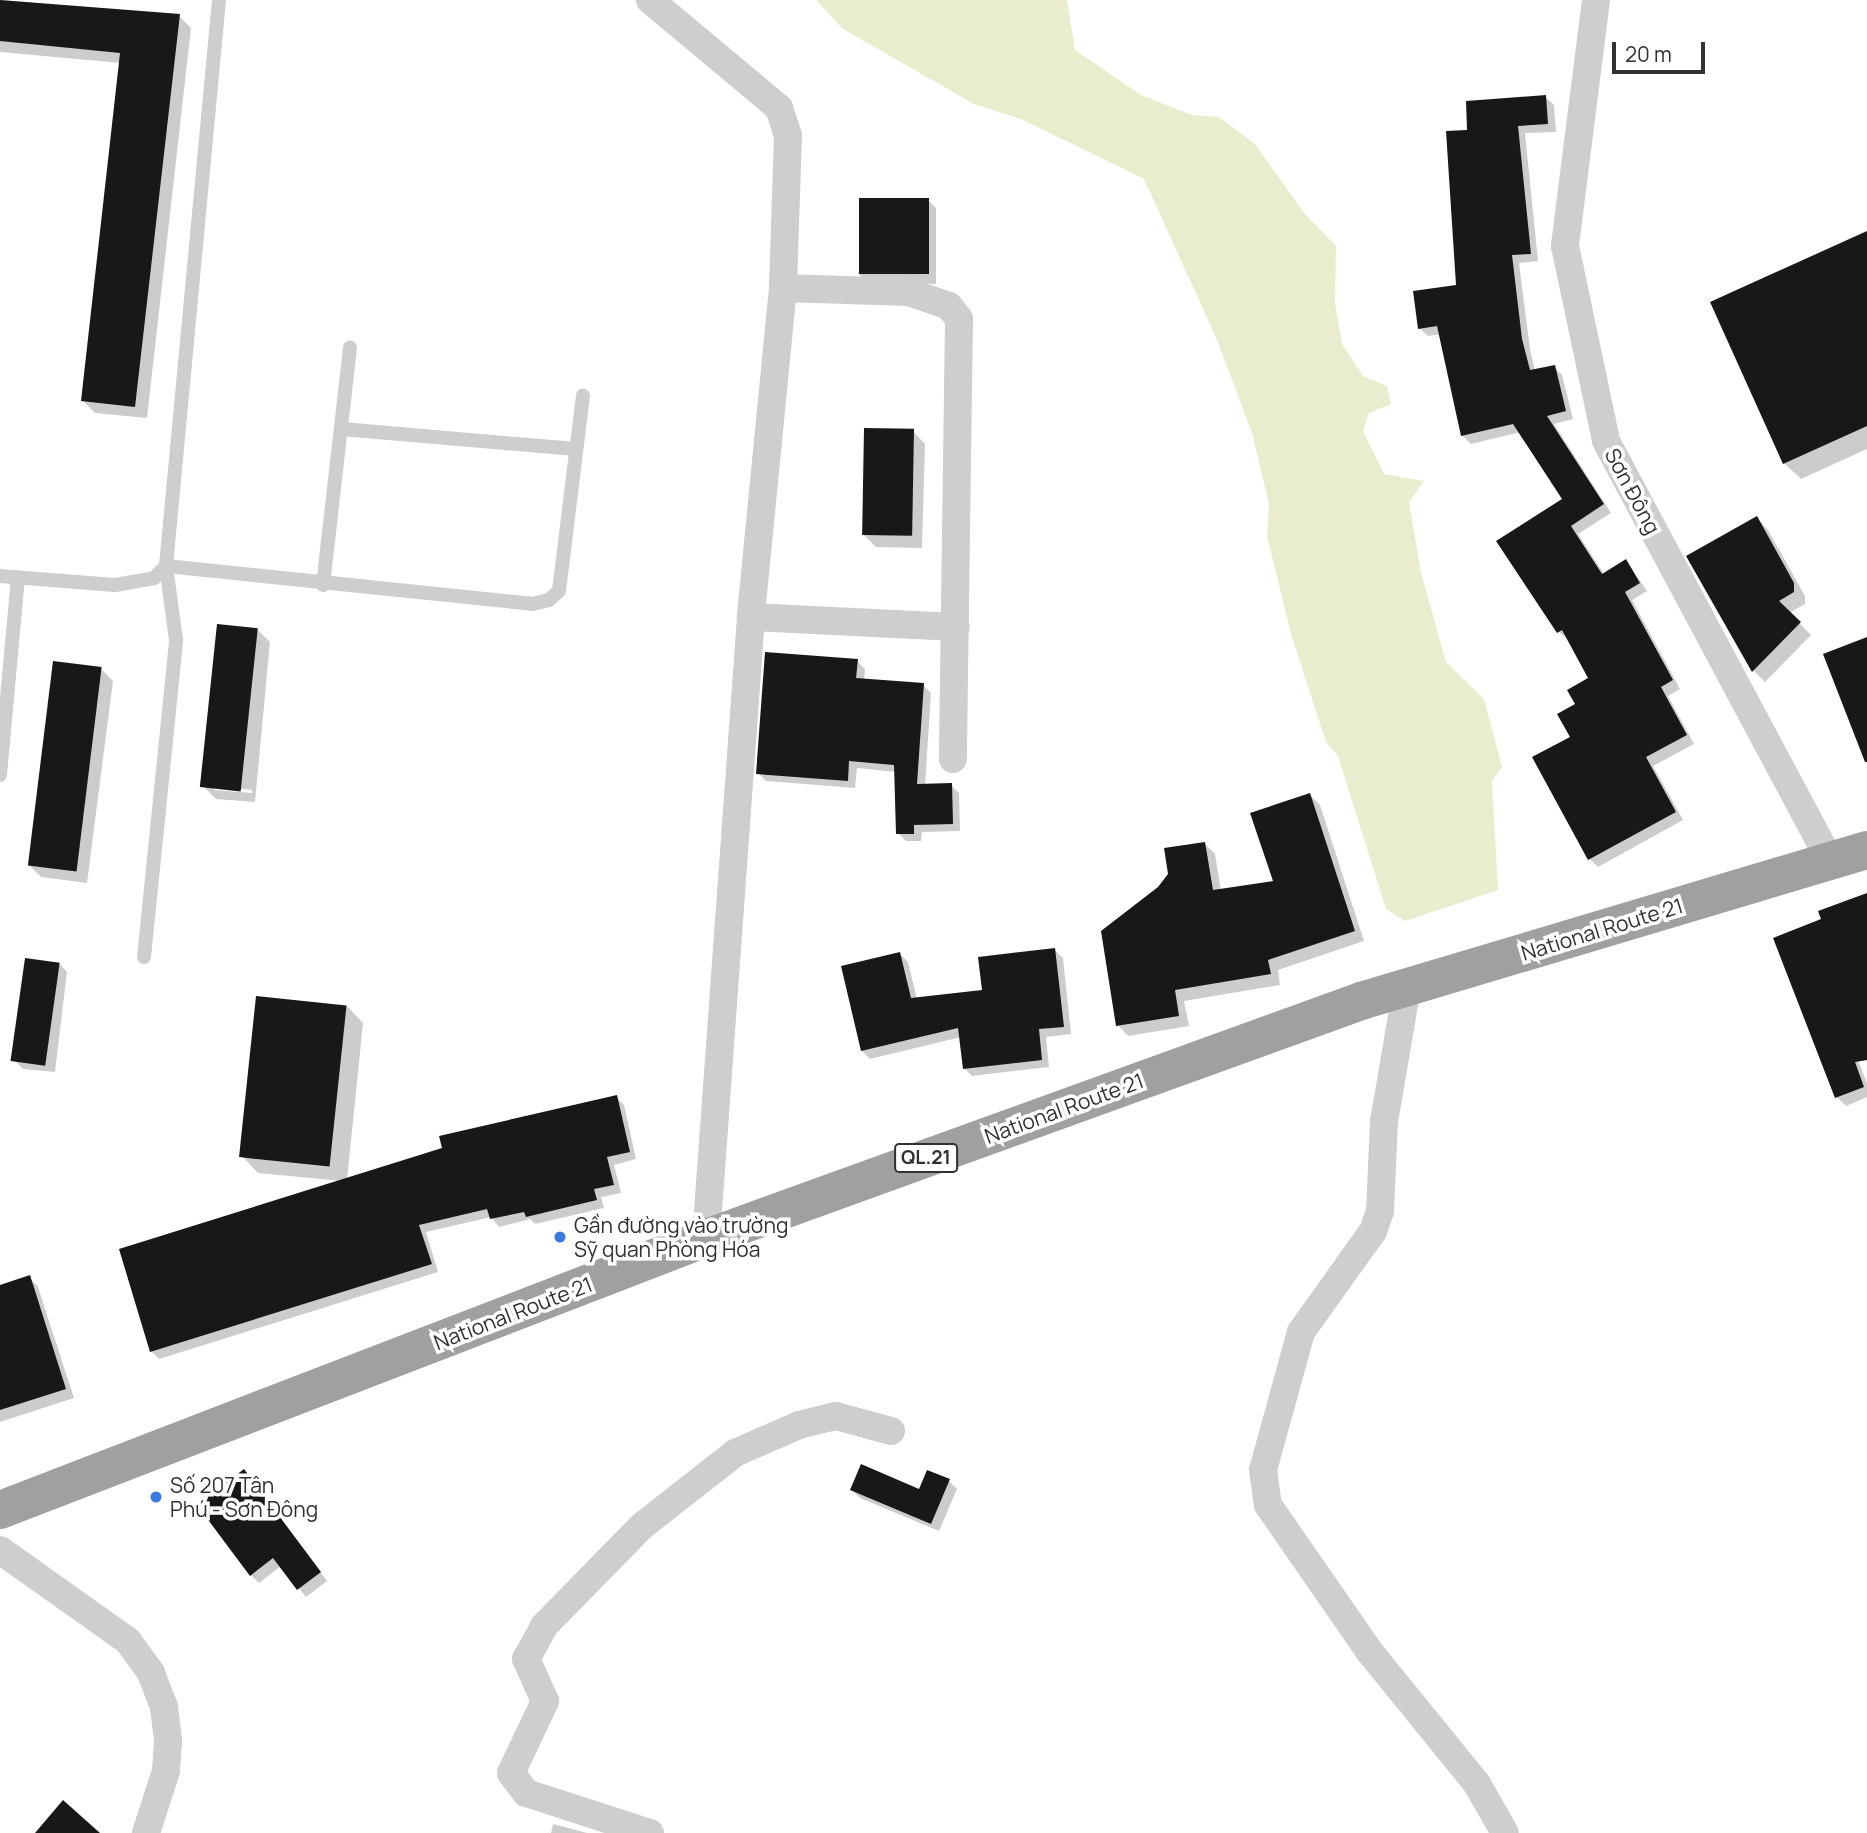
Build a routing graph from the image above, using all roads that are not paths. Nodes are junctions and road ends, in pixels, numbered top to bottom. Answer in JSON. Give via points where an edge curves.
{"nodes":[{"id":1,"x":219,"y":0,"type":"edge"},
{"id":2,"x":650,"y":0,"type":"edge"},
{"id":3,"x":1596,"y":0,"type":"edge"},
{"id":4,"x":783,"y":288,"type":"junction"},
{"id":5,"x":349,"y":348,"type":"dead end"},
{"id":6,"x":583,"y":395,"type":"dead end"},
{"id":7,"x":342,"y":429,"type":"junction"},
{"id":8,"x":576,"y":449,"type":"junction"},
{"id":9,"x":166,"y":566,"type":"junction"},
{"id":10,"x":0,"y":576,"type":"edge"},
{"id":11,"x":18,"y":578,"type":"junction"},
{"id":12,"x":323,"y":585,"type":"junction"},
{"id":13,"x":751,"y":617,"type":"junction"},
{"id":14,"x":956,"y":627,"type":"junction"},
{"id":15,"x":953,"y":759,"type":"dead end"},
{"id":16,"x":0,"y":775,"type":"edge"},
{"id":17,"x":1867,"y":850,"type":"edge"},
{"id":18,"x":1830,"y":861,"type":"junction"},
{"id":19,"x":144,"y":957,"type":"dead end"},
{"id":20,"x":1406,"y":987,"type":"junction"},
{"id":21,"x":706,"y":1238,"type":"junction"},
{"id":22,"x":891,"y":1431,"type":"dead end"},
{"id":23,"x":0,"y":1510,"type":"edge"},
{"id":24,"x":0,"y":1550,"type":"edge"},
{"id":25,"x":146,"y":1833,"type":"edge"},
{"id":26,"x":650,"y":1833,"type":"edge"},
{"id":27,"x":1505,"y":1833,"type":"edge"}],
"edges":[{"from":1,"to":9,"type":"lane"},
{"from":2,"to":4,"type":"street","via":[[779,107],[785,119]]},
{"from":3,"to":18,"type":"street","name":"Sơn Đông","via":[[1565,246],[1606,442]]},
{"from":4,"to":13,"type":"street"},
{"from":4,"to":14,"type":"street","via":[[909,292],[949,306],[959,319]]},
{"from":5,"to":7,"type":"lane"},
{"from":6,"to":8,"type":"lane"},
{"from":7,"to":8,"type":"lane"},
{"from":7,"to":12,"type":"lane"},
{"from":8,"to":12,"type":"lane","via":[[559,592],[549,600],[532,604]]},
{"from":9,"to":11,"type":"lane","via":[[154,578],[115,585]]},
{"from":9,"to":12,"type":"lane"},
{"from":9,"to":19,"type":"lane","via":[[176,640]]},
{"from":10,"to":11,"type":"lane"},
{"from":11,"to":16,"type":"lane"},
{"from":13,"to":14,"type":"street"},
{"from":13,"to":21,"type":"street"},
{"from":14,"to":15,"type":"street"},
{"from":17,"to":18,"type":"highway","name":"National Route 21","number":"QL.21"},
{"from":18,"to":20,"type":"highway","name":"National Route 21","number":"QL.21"},
{"from":20,"to":21,"type":"highway","name":"National Route 21","number":"QL.21"},
{"from":20,"to":27,"type":"street","via":[[1384,1121],[1380,1211],[1373,1231],[1301,1332],[1263,1470],[1268,1505],[1368,1651],[1477,1784]]},
{"from":21,"to":23,"type":"highway","name":"National Route 21","number":"QL.21"},
{"from":22,"to":26,"type":"street","via":[[836,1416],[799,1425],[734,1453],[642,1526],[544,1626],[526,1659],[545,1701],[511,1773],[526,1793]]},
{"from":24,"to":25,"type":"street","via":[[128,1641],[151,1673],[168,1741],[166,1771]]}]}
